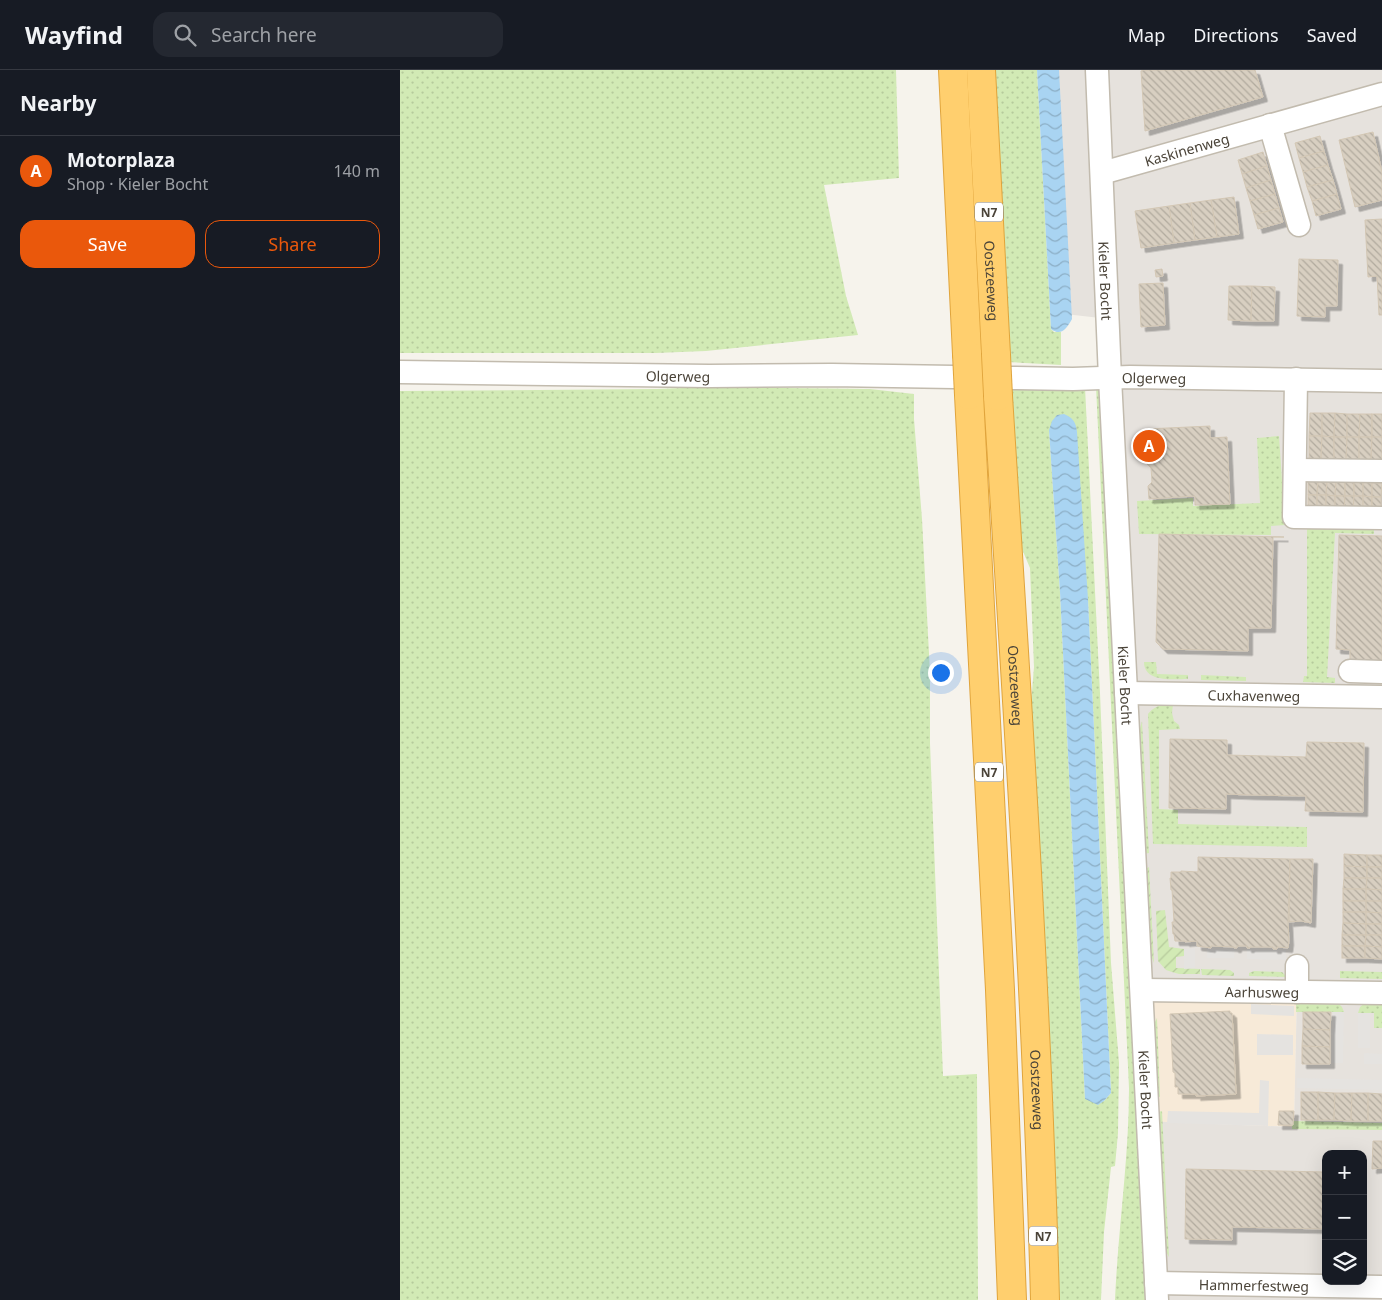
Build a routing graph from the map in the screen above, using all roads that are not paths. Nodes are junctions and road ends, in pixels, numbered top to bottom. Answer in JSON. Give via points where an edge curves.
{"nodes":[{"id":1,"x":953,"y":70,"type":"edge"},
{"id":2,"x":982,"y":70,"type":"edge"},
{"id":3,"x":1097,"y":70,"type":"edge"},
{"id":4,"x":1382,"y":94,"type":"edge"},
{"id":5,"x":1270,"y":126,"type":"junction"},
{"id":6,"x":1102,"y":173,"type":"junction"},
{"id":7,"x":1299,"y":225,"type":"dead end"},
{"id":8,"x":400,"y":372,"type":"edge"},
{"id":9,"x":964,"y":375,"type":"junction"},
{"id":10,"x":1110,"y":378,"type":"junction"},
{"id":11,"x":1296,"y":379,"type":"junction"},
{"id":12,"x":1382,"y":381,"type":"edge"},
{"id":13,"x":1005,"y":387,"type":"junction"},
{"id":14,"x":1295,"y":470,"type":"junction"},
{"id":15,"x":1382,"y":471,"type":"edge"},
{"id":16,"x":1382,"y":518,"type":"edge"},
{"id":17,"x":1350,"y":671,"type":"dead end"},
{"id":18,"x":1382,"y":672,"type":"edge"},
{"id":19,"x":1126,"y":693,"type":"junction"},
{"id":20,"x":1382,"y":697,"type":"edge"},
{"id":21,"x":1297,"y":966,"type":"dead end"},
{"id":22,"x":1142,"y":990,"type":"junction"},
{"id":23,"x":1297,"y":992,"type":"junction"},
{"id":24,"x":1382,"y":993,"type":"edge"},
{"id":25,"x":1382,"y":1287,"type":"edge"},
{"id":26,"x":1156,"y":1292,"type":"edge"},
{"id":27,"x":1012,"y":1300,"type":"edge"},
{"id":28,"x":1045,"y":1300,"type":"edge"}],
"edges":[{"from":1,"to":9,"type":"highway","name":"Oostzeeweg","number":"N7"},
{"from":2,"to":13,"type":"highway","name":"Oostzeeweg","number":"N7","bridge":true,"via":[[996,355]]},
{"from":3,"to":6,"type":"street","name":"Kieler Bocht"},
{"from":4,"to":5,"type":"street","name":"Kaskinenweg"},
{"from":5,"to":6,"type":"street","name":"Kaskinenweg"},
{"from":5,"to":7,"type":"street"},
{"from":6,"to":10,"type":"street","name":"Kieler Bocht"},
{"from":8,"to":9,"type":"street","name":"Olgerweg"},
{"from":9,"to":27,"type":"highway","name":"Oostzeeweg","number":"N7","via":[[1000,990]]},
{"from":10,"to":11,"type":"street","name":"Olgerweg"},
{"from":10,"to":13,"type":"street","name":"Olgerweg"},
{"from":10,"to":19,"type":"street","name":"Kieler Bocht"},
{"from":11,"to":12,"type":"street","name":"Olgerweg"},
{"from":11,"to":14,"type":"street"},
{"from":13,"to":28,"type":"highway","name":"Oostzeeweg","number":"N7"},
{"from":14,"to":15,"type":"street"},
{"from":14,"to":16,"type":"street","via":[[1294,517]]},
{"from":17,"to":18,"type":"street"},
{"from":19,"to":20,"type":"street","name":"Cuxhavenweg"},
{"from":19,"to":22,"type":"street","name":"Kieler Bocht"},
{"from":21,"to":23,"type":"street"},
{"from":22,"to":23,"type":"street","name":"Aarhusweg"},
{"from":22,"to":26,"type":"street","name":"Kieler Bocht"},
{"from":23,"to":24,"type":"street","name":"Aarhusweg"},
{"from":25,"to":26,"type":"street","name":"Hammerfestweg"}]}
